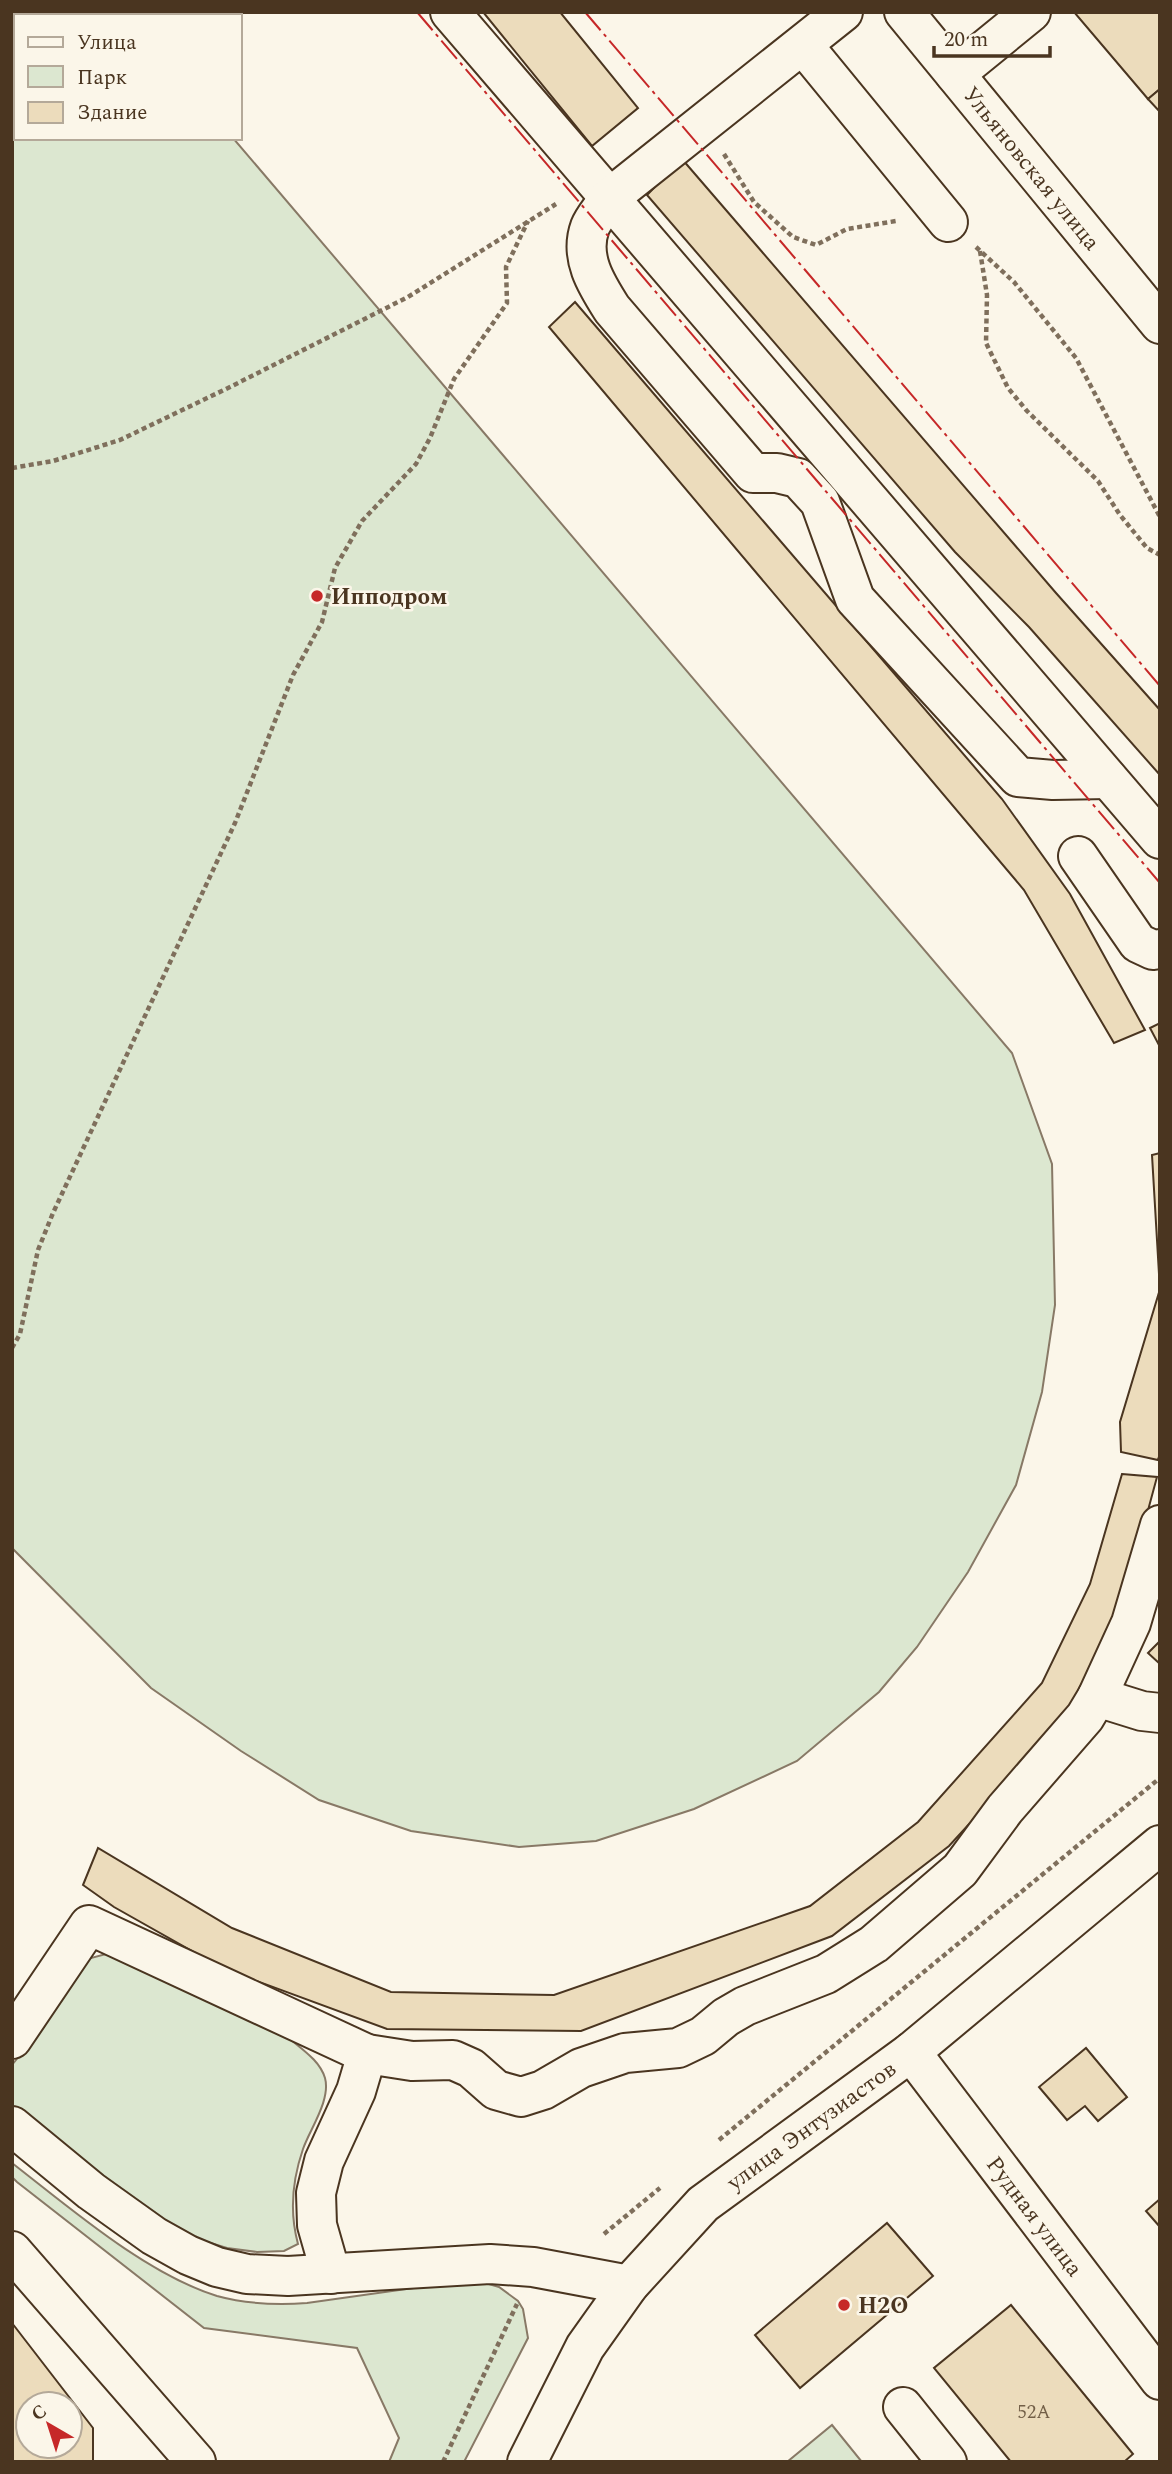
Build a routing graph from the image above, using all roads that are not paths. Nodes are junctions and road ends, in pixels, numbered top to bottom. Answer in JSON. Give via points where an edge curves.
{"nodes":[{"id":1,"x":450,"y":12,"type":"edge"},
{"id":2,"x":843,"y":12,"type":"edge"},
{"id":3,"x":904,"y":12,"type":"edge"},
{"id":4,"x":1031,"y":12,"type":"edge"},
{"id":5,"x":803,"y":45,"type":"junction"},
{"id":6,"x":955,"y":74,"type":"junction"},
{"id":7,"x":600,"y":189,"type":"junction"},
{"id":8,"x":948,"y":222,"type":"road end"},
{"id":9,"x":1160,"y":324,"type":"edge"},
{"id":10,"x":1108,"y":779,"type":"junction"},
{"id":11,"x":1160,"y":839,"type":"edge"},
{"id":12,"x":1078,"y":856,"type":"dead end"},
{"id":13,"x":1160,"y":949,"type":"edge"},
{"id":14,"x":1160,"y":1525,"type":"edge"},
{"id":15,"x":1097,"y":1698,"type":"junction"},
{"id":16,"x":1160,"y":1713,"type":"edge"},
{"id":17,"x":1153,"y":1863,"type":"edge"},
{"id":18,"x":12,"y":2039,"type":"edge"},
{"id":19,"x":911,"y":2052,"type":"junction"},
{"id":20,"x":367,"y":2054,"type":"junction"},
{"id":21,"x":12,"y":2126,"type":"edge"},
{"id":22,"x":12,"y":2251,"type":"edge"},
{"id":23,"x":331,"y":2274,"type":"junction"},
{"id":24,"x":629,"y":2285,"type":"junction"},
{"id":25,"x":1160,"y":2380,"type":"edge"},
{"id":26,"x":903,"y":2407,"type":"dead end"},
{"id":27,"x":196,"y":2462,"type":"edge"},
{"id":28,"x":527,"y":2462,"type":"edge"},
{"id":29,"x":947,"y":2462,"type":"edge"}],
"edges":[{"from":1,"to":7,"type":"street"},
{"from":2,"to":5,"type":"street"},
{"from":3,"to":6,"type":"street","name":"Ульяновская улица"},
{"from":4,"to":6,"type":"street"},
{"from":5,"to":7,"type":"street","via":[[706,123]]},
{"from":5,"to":8,"type":"street"},
{"from":6,"to":9,"type":"street","name":"Ульяновская улица"},
{"from":7,"to":10,"type":"street"},
{"from":7,"to":10,"type":"street","via":[[586,251],[594,281],[612,309],[753,473],[798,478],[820,502],[855,599],[1018,777]]},
{"from":10,"to":11,"type":"street"},
{"from":12,"to":13,"type":"street","via":[[1138,943]]},
{"from":14,"to":15,"type":"street","via":[[1131,1623]]},
{"from":15,"to":16,"type":"street"},
{"from":15,"to":20,"type":"street","via":[[960,1870],[912,1914],[826,1974],[745,2007],[703,2036],[678,2048],[625,2053],[521,2097],[496,2090],[471,2068],[453,2060],[412,2061]]},
{"from":17,"to":19,"type":"street","name":"улица Энтузиастов"},
{"from":18,"to":20,"type":"street","via":[[89,1925]]},
{"from":19,"to":24,"type":"street","name":"улица Энтузиастов","via":[[704,2204]]},
{"from":19,"to":25,"type":"street","name":"Рудная улица"},
{"from":20,"to":23,"type":"street","via":[[356,2091],[324,2161],[316,2193],[317,2225]]},
{"from":21,"to":23,"type":"street","via":[[91,2191],[188,2255],[247,2274]]},
{"from":22,"to":27,"type":"street"},
{"from":23,"to":24,"type":"street","via":[[490,2264]]},
{"from":24,"to":28,"type":"street","name":"улица Энтузиастов","via":[[585,2347]]},
{"from":26,"to":29,"type":"street"}]}
